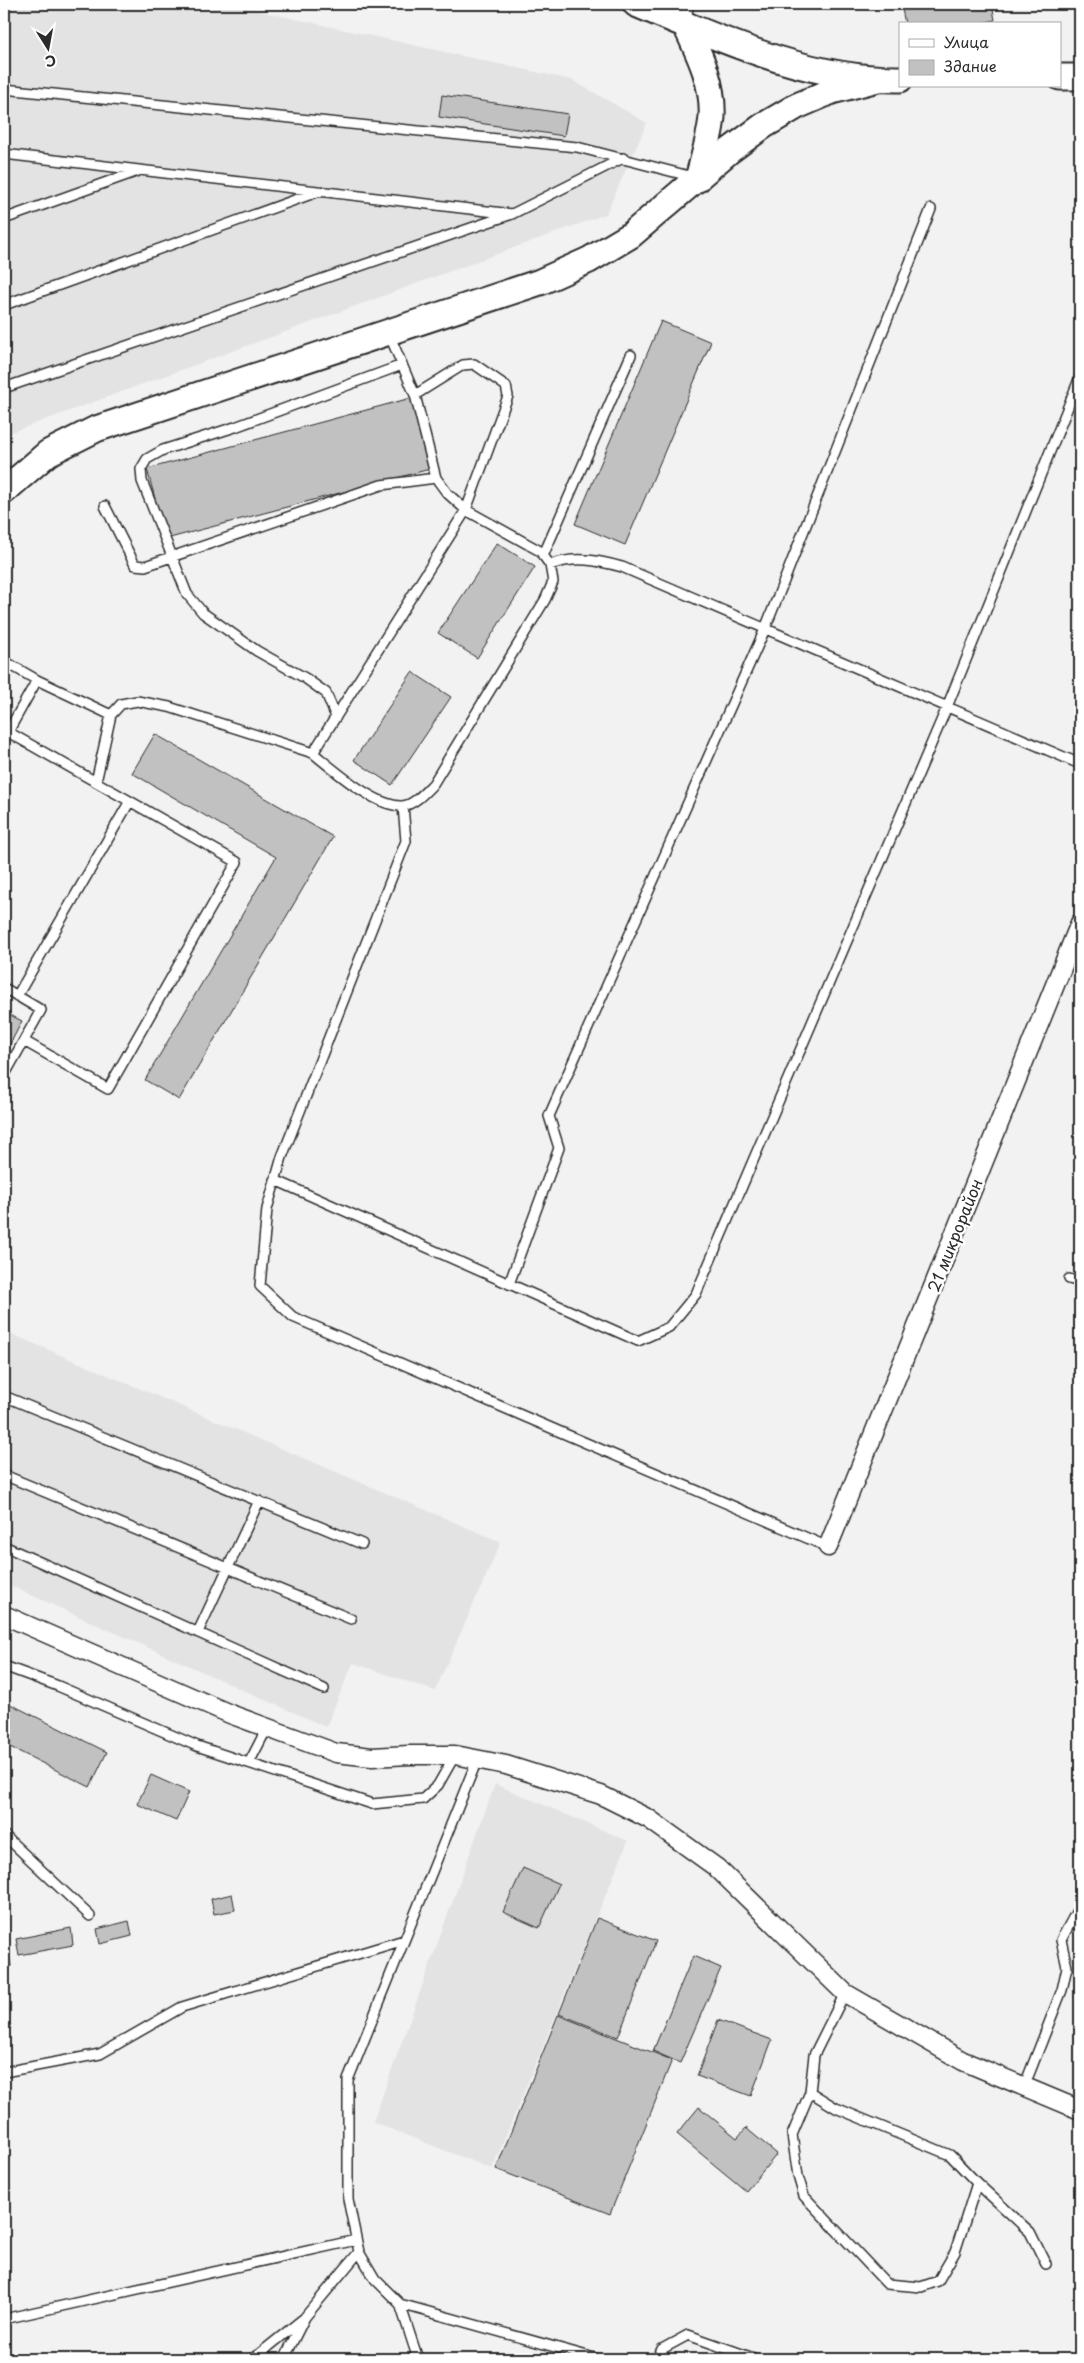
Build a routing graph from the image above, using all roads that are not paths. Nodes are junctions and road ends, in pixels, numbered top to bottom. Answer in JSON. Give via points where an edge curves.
{"nodes":[{"id":1,"x":636,"y":4,"type":"edge"},
{"id":2,"x":687,"y":14,"type":"edge"},
{"id":3,"x":1062,"y":77,"type":"edge"},
{"id":4,"x":1080,"y":77,"type":"edge"},
{"id":5,"x":889,"y":79,"type":"edge"},
{"id":6,"x":4,"y":88,"type":"edge"},
{"id":7,"x":4,"y":154,"type":"edge"},
{"id":8,"x":623,"y":158,"type":"junction"},
{"id":9,"x":140,"y":170,"type":"junction"},
{"id":10,"x":698,"y":179,"type":"junction"},
{"id":11,"x":320,"y":191,"type":"junction"},
{"id":12,"x":931,"y":209,"type":"dead end"},
{"id":13,"x":512,"y":214,"type":"junction"},
{"id":14,"x":4,"y":220,"type":"edge"},
{"id":15,"x":4,"y":305,"type":"edge"},
{"id":16,"x":389,"y":333,"type":"junction"},
{"id":17,"x":631,"y":355,"type":"dead end"},
{"id":18,"x":402,"y":365,"type":"junction"},
{"id":19,"x":1080,"y":377,"type":"edge"},
{"id":20,"x":4,"y":388,"type":"edge"},
{"id":21,"x":415,"y":395,"type":"junction"},
{"id":22,"x":436,"y":478,"type":"junction"},
{"id":23,"x":4,"y":491,"type":"edge"},
{"id":24,"x":105,"y":506,"type":"dead end"},
{"id":25,"x":466,"y":510,"type":"junction"},
{"id":26,"x":543,"y":556,"type":"junction"},
{"id":27,"x":172,"y":557,"type":"junction"},
{"id":28,"x":550,"y":564,"type":"junction"},
{"id":29,"x":765,"y":629,"type":"junction"},
{"id":30,"x":4,"y":661,"type":"edge"},
{"id":31,"x":37,"y":680,"type":"junction"},
{"id":32,"x":947,"y":707,"type":"junction"},
{"id":33,"x":111,"y":715,"type":"junction"},
{"id":34,"x":336,"y":717,"type":"junction"},
{"id":35,"x":6,"y":736,"type":"edge"},
{"id":36,"x":313,"y":752,"type":"junction"},
{"id":37,"x":1080,"y":764,"type":"edge"},
{"id":38,"x":96,"y":782,"type":"junction"},
{"id":39,"x":130,"y":801,"type":"junction"},
{"id":40,"x":403,"y":806,"type":"junction"},
{"id":41,"x":1080,"y":923,"type":"edge"},
{"id":42,"x":4,"y":988,"type":"edge"},
{"id":43,"x":17,"y":996,"type":"junction"},
{"id":44,"x":24,"y":1041,"type":"junction"},
{"id":45,"x":4,"y":1076,"type":"edge"},
{"id":46,"x":275,"y":1180,"type":"junction"},
{"id":47,"x":1068,"y":1278,"type":"dead end"},
{"id":48,"x":1080,"y":1282,"type":"edge"},
{"id":49,"x":509,"y":1284,"type":"junction"},
{"id":50,"x":4,"y":1396,"type":"edge"},
{"id":51,"x":4,"y":1475,"type":"edge"},
{"id":52,"x":259,"y":1501,"type":"junction"},
{"id":53,"x":362,"y":1544,"type":"dead end"},
{"id":54,"x":4,"y":1546,"type":"edge"},
{"id":55,"x":828,"y":1547,"type":"joint"},
{"id":56,"x":229,"y":1568,"type":"junction"},
{"id":57,"x":4,"y":1616,"type":"edge"},
{"id":58,"x":351,"y":1619,"type":"dead end"},
{"id":59,"x":198,"y":1632,"type":"junction"},
{"id":60,"x":4,"y":1666,"type":"edge"},
{"id":61,"x":324,"y":1689,"type":"dead end"},
{"id":62,"x":267,"y":1728,"type":"junction"},
{"id":63,"x":455,"y":1755,"type":"junction"},
{"id":64,"x":477,"y":1760,"type":"junction"},
{"id":65,"x":249,"y":1763,"type":"junction"},
{"id":66,"x":4,"y":1835,"type":"edge"},
{"id":67,"x":1080,"y":1905,"type":"edge"},
{"id":68,"x":90,"y":1916,"type":"dead end"},
{"id":69,"x":404,"y":1940,"type":"junction"},
{"id":70,"x":845,"y":1993,"type":"junction"},
{"id":71,"x":4,"y":2072,"type":"edge"},
{"id":72,"x":1024,"y":2087,"type":"junction"},
{"id":73,"x":810,"y":2092,"type":"junction"},
{"id":74,"x":1080,"y":2110,"type":"edge"},
{"id":75,"x":977,"y":2184,"type":"junction"},
{"id":76,"x":356,"y":2240,"type":"junction"},
{"id":77,"x":359,"y":2252,"type":"junction"},
{"id":78,"x":1046,"y":2264,"type":"dead end"},
{"id":79,"x":400,"y":2304,"type":"junction"},
{"id":80,"x":305,"y":2317,"type":"junction"},
{"id":81,"x":4,"y":2319,"type":"edge"},
{"id":82,"x":253,"y":2359,"type":"edge"},
{"id":83,"x":284,"y":2359,"type":"edge"},
{"id":84,"x":418,"y":2359,"type":"edge"},
{"id":85,"x":598,"y":2359,"type":"edge"},
{"id":86,"x":656,"y":2359,"type":"edge"},
{"id":87,"x":756,"y":2359,"type":"edge"}],
"edges":[{"from":1,"to":2,"type":"street"},
{"from":2,"to":5,"type":"street","via":[[758,53],[826,70]]},
{"from":2,"to":10,"type":"street","via":[[711,92],[712,118]]},
{"from":3,"to":4,"type":"street"},
{"from":5,"to":10,"type":"street","via":[[832,91],[797,106],[729,151]]},
{"from":6,"to":8,"type":"lane","via":[[576,147]]},
{"from":7,"to":9,"type":"lane"},
{"from":8,"to":10,"type":"lane"},
{"from":8,"to":13,"type":"lane"},
{"from":9,"to":11,"type":"lane"},
{"from":9,"to":14,"type":"lane"},
{"from":10,"to":16,"type":"street","via":[[631,235],[589,260],[540,282]]},
{"from":11,"to":13,"type":"lane"},
{"from":11,"to":15,"type":"lane"},
{"from":12,"to":29,"type":"lane"},
{"from":13,"to":20,"type":"lane"},
{"from":16,"to":18,"type":"lane"},
{"from":16,"to":23,"type":"street","via":[[96,429],[48,453]]},
{"from":17,"to":26,"type":"lane"},
{"from":18,"to":21,"type":"lane"},
{"from":18,"to":27,"type":"lane","via":[[164,450],[147,459],[141,469],[142,481]]},
{"from":19,"to":32,"type":"lane"},
{"from":21,"to":22,"type":"lane"},
{"from":21,"to":25,"type":"lane","via":[[462,365],[474,364],[506,386],[508,396]]},
{"from":22,"to":25,"type":"lane"},
{"from":22,"to":27,"type":"lane","via":[[381,485]]},
{"from":24,"to":27,"type":"lane","via":[[135,565],[145,566]]},
{"from":25,"to":26,"type":"lane","via":[[540,551]]},
{"from":25,"to":34,"type":"lane"},
{"from":26,"to":28,"type":"lane"},
{"from":27,"to":34,"type":"lane","via":[[187,594],[203,613],[326,693]]},
{"from":28,"to":29,"type":"lane","via":[[576,559],[597,560],[622,567]]},
{"from":28,"to":40,"type":"lane","via":[[553,582],[545,600],[433,784],[416,800]]},
{"from":29,"to":32,"type":"lane"},
{"from":29,"to":49,"type":"lane","via":[[549,1116],[558,1148]]},
{"from":30,"to":31,"type":"lane"},
{"from":31,"to":33,"type":"lane"},
{"from":31,"to":35,"type":"lane"},
{"from":32,"to":37,"type":"lane"},
{"from":32,"to":49,"type":"lane","via":[[696,1294],[669,1327],[638,1341]]},
{"from":33,"to":36,"type":"lane","via":[[121,704],[136,701],[153,704]]},
{"from":33,"to":38,"type":"lane"},
{"from":34,"to":36,"type":"lane"},
{"from":35,"to":38,"type":"lane"},
{"from":36,"to":40,"type":"lane","via":[[372,796]]},
{"from":38,"to":39,"type":"lane"},
{"from":39,"to":43,"type":"lane"},
{"from":39,"to":44,"type":"lane","via":[[237,862],[108,1089]]},
{"from":40,"to":46,"type":"lane","via":[[406,841]]},
{"from":41,"to":55,"type":"street","name":"21 микрорайон"},
{"from":42,"to":43,"type":"lane"},
{"from":43,"to":44,"type":"lane","via":[[41,1010]]},
{"from":44,"to":45,"type":"lane"},
{"from":46,"to":49,"type":"lane"},
{"from":46,"to":55,"type":"lane","via":[[267,1209],[260,1286],[293,1317]]},
{"from":47,"to":48,"type":"lane"},
{"from":50,"to":52,"type":"lane"},
{"from":51,"to":56,"type":"lane"},
{"from":52,"to":53,"type":"lane"},
{"from":52,"to":56,"type":"lane"},
{"from":54,"to":59,"type":"lane"},
{"from":56,"to":58,"type":"lane"},
{"from":56,"to":59,"type":"lane"},
{"from":57,"to":62,"type":"street"},
{"from":59,"to":61,"type":"lane"},
{"from":60,"to":65,"type":"lane","via":[[197,1746]]},
{"from":62,"to":63,"type":"street","via":[[336,1753],[372,1757]]},
{"from":62,"to":65,"type":"lane"},
{"from":63,"to":64,"type":"street"},
{"from":63,"to":65,"type":"lane","via":[[438,1785],[423,1799],[372,1804]]},
{"from":64,"to":69,"type":"lane"},
{"from":64,"to":70,"type":"street","via":[[506,1765],[601,1795],[649,1819],[717,1868]]},
{"from":66,"to":68,"type":"lane"},
{"from":67,"to":72,"type":"lane","via":[[1061,1940],[1067,1967],[1062,1990]]},
{"from":69,"to":71,"type":"lane","via":[[182,2007],[100,2054]]},
{"from":69,"to":76,"type":"lane","via":[[348,2080],[348,2198]]},
{"from":70,"to":72,"type":"street","via":[[963,2061]]},
{"from":70,"to":73,"type":"lane","via":[[814,2055]]},
{"from":72,"to":74,"type":"street"},
{"from":73,"to":75,"type":"lane","via":[[836,2108],[950,2155]]},
{"from":73,"to":75,"type":"lane","via":[[792,2136],[804,2196],[887,2284],[920,2287],[938,2280],[955,2252]]},
{"from":75,"to":78,"type":"lane","via":[[1030,2232]]},
{"from":76,"to":77,"type":"lane"},
{"from":76,"to":81,"type":"lane"},
{"from":77,"to":79,"type":"lane","via":[[375,2278]]},
{"from":77,"to":80,"type":"lane"},
{"from":79,"to":84,"type":"lane"},
{"from":79,"to":85,"type":"lane"},
{"from":80,"to":82,"type":"lane"},
{"from":80,"to":83,"type":"lane"},
{"from":86,"to":87,"type":"lane","via":[[662,2349],[688,2335]]}]}
